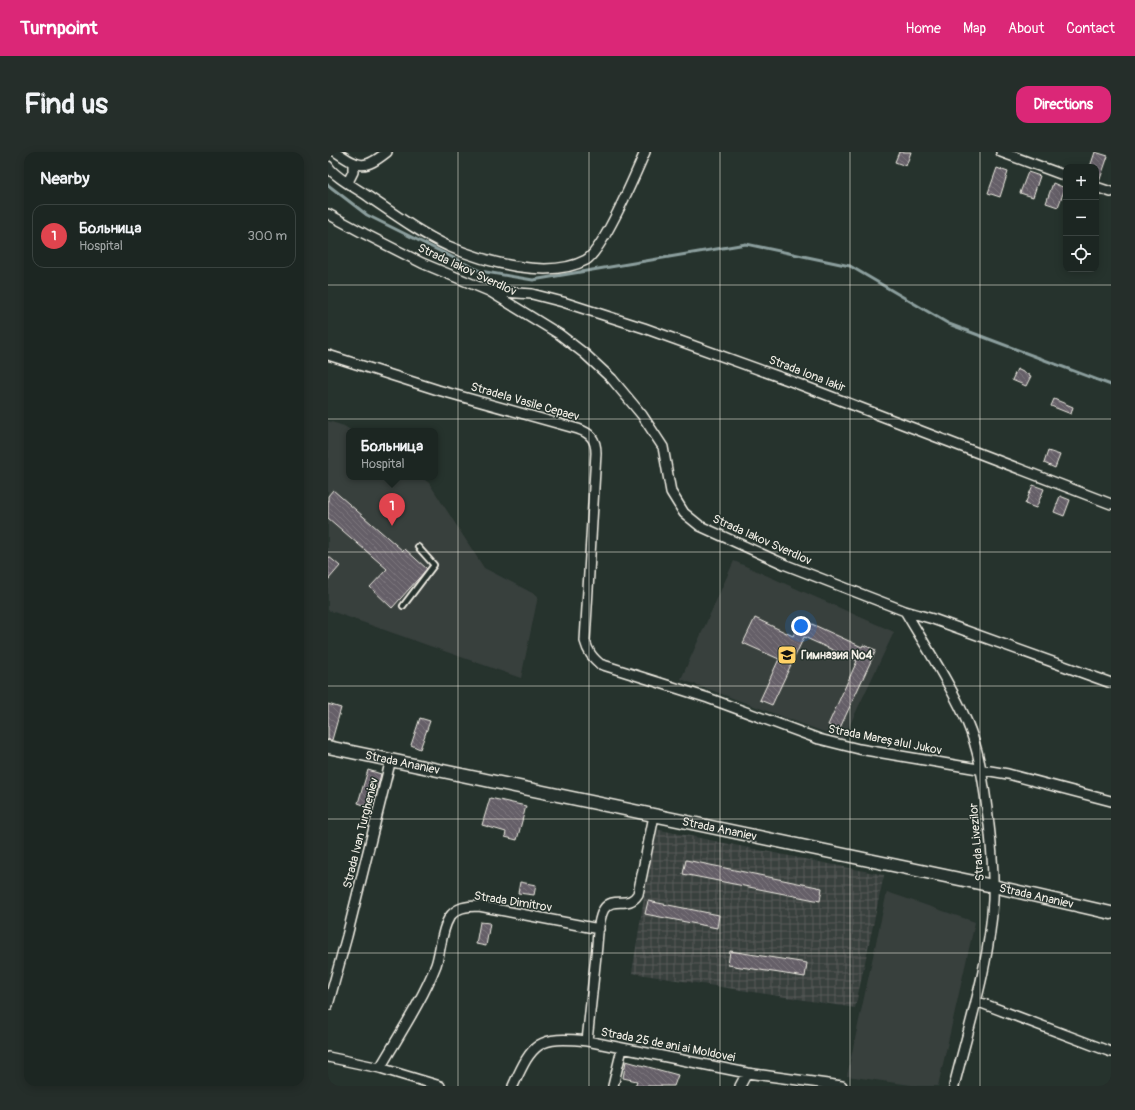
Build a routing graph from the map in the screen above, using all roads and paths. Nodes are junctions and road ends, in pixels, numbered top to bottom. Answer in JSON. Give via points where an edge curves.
{"nodes":[{"id":1,"x":336,"y":152,"type":"edge"},
{"id":2,"x":387,"y":152,"type":"edge"},
{"id":3,"x":645,"y":152,"type":"edge"},
{"id":4,"x":1002,"y":152,"type":"edge"},
{"id":5,"x":353,"y":164,"type":"junction"},
{"id":6,"x":328,"y":166,"type":"edge"},
{"id":7,"x":1063,"y":175,"type":"edge"},
{"id":8,"x":348,"y":182,"type":"junction"},
{"id":9,"x":1099,"y":188,"type":"edge"},
{"id":10,"x":1111,"y":192,"type":"edge"},
{"id":11,"x":328,"y":214,"type":"edge"},
{"id":12,"x":488,"y":291,"type":"junction"},
{"id":13,"x":328,"y":355,"type":"edge"},
{"id":14,"x":1111,"y":504,"type":"edge"},
{"id":15,"x":418,"y":547,"type":"dead end"},
{"id":16,"x":403,"y":606,"type":"dead end"},
{"id":17,"x":905,"y":611,"type":"junction"},
{"id":18,"x":592,"y":658,"type":"joint"},
{"id":19,"x":1111,"y":683,"type":"edge"},
{"id":20,"x":328,"y":747,"type":"edge"},
{"id":21,"x":391,"y":759,"type":"junction"},
{"id":22,"x":982,"y":771,"type":"junction"},
{"id":23,"x":1111,"y":801,"type":"edge"},
{"id":24,"x":654,"y":816,"type":"junction"},
{"id":25,"x":993,"y":886,"type":"junction"},
{"id":26,"x":1111,"y":914,"type":"edge"},
{"id":27,"x":599,"y":929,"type":"junction"},
{"id":28,"x":976,"y":1001,"type":"junction"},
{"id":29,"x":328,"y":1005,"type":"edge"},
{"id":30,"x":587,"y":1041,"type":"junction"},
{"id":31,"x":622,"y":1049,"type":"junction"},
{"id":32,"x":1111,"y":1052,"type":"edge"},
{"id":33,"x":328,"y":1057,"type":"edge"},
{"id":34,"x":380,"y":1068,"type":"junction"},
{"id":35,"x":747,"y":1073,"type":"junction"},
{"id":36,"x":440,"y":1086,"type":"edge"},
{"id":37,"x":513,"y":1086,"type":"edge"},
{"id":38,"x":613,"y":1086,"type":"edge"},
{"id":39,"x":740,"y":1086,"type":"edge"},
{"id":40,"x":842,"y":1086,"type":"edge"},
{"id":41,"x":954,"y":1086,"type":"edge"}],
"edges":[{"from":1,"to":5,"type":"street"},
{"from":2,"to":5,"type":"street","via":[[373,163]]},
{"from":3,"to":8,"type":"street","via":[[595,252],[579,263],[549,270],[514,266],[448,246],[410,225]]},
{"from":4,"to":7,"type":"street"},
{"from":5,"to":8,"type":"street","via":[[353,172]]},
{"from":6,"to":8,"type":"street"},
{"from":9,"to":10,"type":"street"},
{"from":11,"to":12,"type":"street","name":"Strada Iakov Sverdlov","via":[[422,263]]},
{"from":12,"to":14,"type":"street","name":"Strada Iona Iakir","via":[[532,294],[651,331],[788,380]]},
{"from":12,"to":17,"type":"street","name":"Strada Iakov Sverdlov","via":[[559,334],[585,354],[626,394],[663,447],[671,492],[684,513],[700,526],[786,565]]},
{"from":13,"to":18,"type":"street","name":"Stradela Vasile Cepaev","via":[[438,390],[578,428],[592,437],[596,453],[585,641]]},
{"from":15,"to":16,"type":"lane","via":[[434,565]]},
{"from":17,"to":19,"type":"street","name":"Strada Iakov Sverdlov"},
{"from":17,"to":22,"type":"street","name":"Strada Livezilor","via":[[953,691],[967,722]]},
{"from":18,"to":22,"type":"street","name":"Strada Mareșalul Jukov","via":[[600,664],[708,698],[820,739],[859,749]]},
{"from":20,"to":21,"type":"street","name":"Strada Ananiev"},
{"from":21,"to":24,"type":"street","name":"Strada Ananiev"},
{"from":21,"to":29,"type":"street","name":"Strada Ivan Turgheniev"},
{"from":22,"to":23,"type":"street","name":"Strada Mareșalul Jukov","via":[[1008,774]]},
{"from":22,"to":25,"type":"street","name":"Strada Livezilor"},
{"from":24,"to":25,"type":"street","name":"Strada Ananiev"},
{"from":24,"to":27,"type":"street","via":[[638,894],[628,904],[620,902],[608,905],[603,910]]},
{"from":25,"to":26,"type":"street","name":"Strada Ananiev"},
{"from":25,"to":28,"type":"street","name":"Strada Livezilor","via":[[986,953]]},
{"from":27,"to":30,"type":"street"},
{"from":27,"to":34,"type":"street","name":"Strada Dimitrov","via":[[479,906],[461,907],[446,924],[436,964]]},
{"from":28,"to":32,"type":"street"},
{"from":28,"to":41,"type":"street","name":"Strada Livezilor"},
{"from":30,"to":31,"type":"street","name":"Strada 25 de ani ai Moldovei"},
{"from":30,"to":37,"type":"street","name":"Strada 25 de ani ai Moldovei","via":[[551,1039],[542,1042],[532,1050]]},
{"from":31,"to":35,"type":"street","name":"Strada 25 de ani ai Moldovei"},
{"from":31,"to":38,"type":"street"},
{"from":33,"to":34,"type":"street"},
{"from":34,"to":36,"type":"street"},
{"from":35,"to":39,"type":"street"},
{"from":35,"to":40,"type":"street","name":"Strada 25 de ani ai Moldovei"}]}
